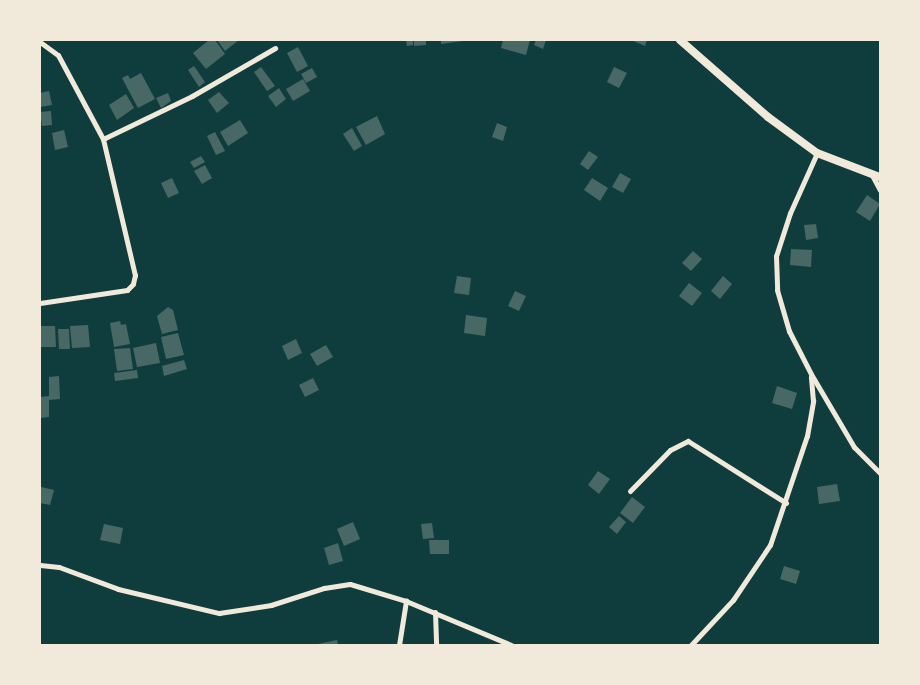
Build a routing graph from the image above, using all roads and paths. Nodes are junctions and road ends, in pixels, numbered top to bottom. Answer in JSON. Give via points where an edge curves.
{"nodes":[{"id":1,"x":680,"y":40,"type":"edge"},
{"id":2,"x":40,"y":42,"type":"edge"},
{"id":3,"x":274,"y":48,"type":"dead end"},
{"id":4,"x":103,"y":138,"type":"junction"},
{"id":5,"x":817,"y":153,"type":"junction"},
{"id":6,"x":876,"y":176,"type":"edge"},
{"id":7,"x":880,"y":190,"type":"edge"},
{"id":8,"x":40,"y":303,"type":"edge"},
{"id":9,"x":811,"y":374,"type":"junction"},
{"id":10,"x":880,"y":473,"type":"edge"},
{"id":11,"x":630,"y":491,"type":"dead end"},
{"id":12,"x":786,"y":503,"type":"junction"},
{"id":13,"x":40,"y":564,"type":"edge"},
{"id":14,"x":406,"y":600,"type":"junction"},
{"id":15,"x":435,"y":612,"type":"junction"},
{"id":16,"x":399,"y":645,"type":"edge"},
{"id":17,"x":436,"y":645,"type":"edge"},
{"id":18,"x":511,"y":645,"type":"edge"},
{"id":19,"x":691,"y":645,"type":"edge"}],
"edges":[{"from":1,"to":5,"type":"street","via":[[768,117]]},
{"from":2,"to":4,"type":"street","via":[[58,55]]},
{"from":3,"to":4,"type":"street","via":[[192,96]]},
{"from":4,"to":8,"type":"street","via":[[135,275],[133,284],[114,294]]},
{"from":5,"to":6,"type":"street"},
{"from":5,"to":9,"type":"street","via":[[776,256],[777,290],[789,331]]},
{"from":6,"to":7,"type":"street"},
{"from":9,"to":10,"type":"street","via":[[854,447]]},
{"from":9,"to":12,"type":"street","via":[[813,400],[807,436]]},
{"from":11,"to":12,"type":"street","via":[[670,450],[688,442]]},
{"from":12,"to":19,"type":"street","via":[[770,545],[733,600]]},
{"from":13,"to":14,"type":"street","via":[[59,567],[126,592],[219,613],[271,605],[324,588],[350,584]]},
{"from":14,"to":15,"type":"street"},
{"from":14,"to":16,"type":"street"},
{"from":15,"to":17,"type":"street"},
{"from":15,"to":18,"type":"street"}]}
